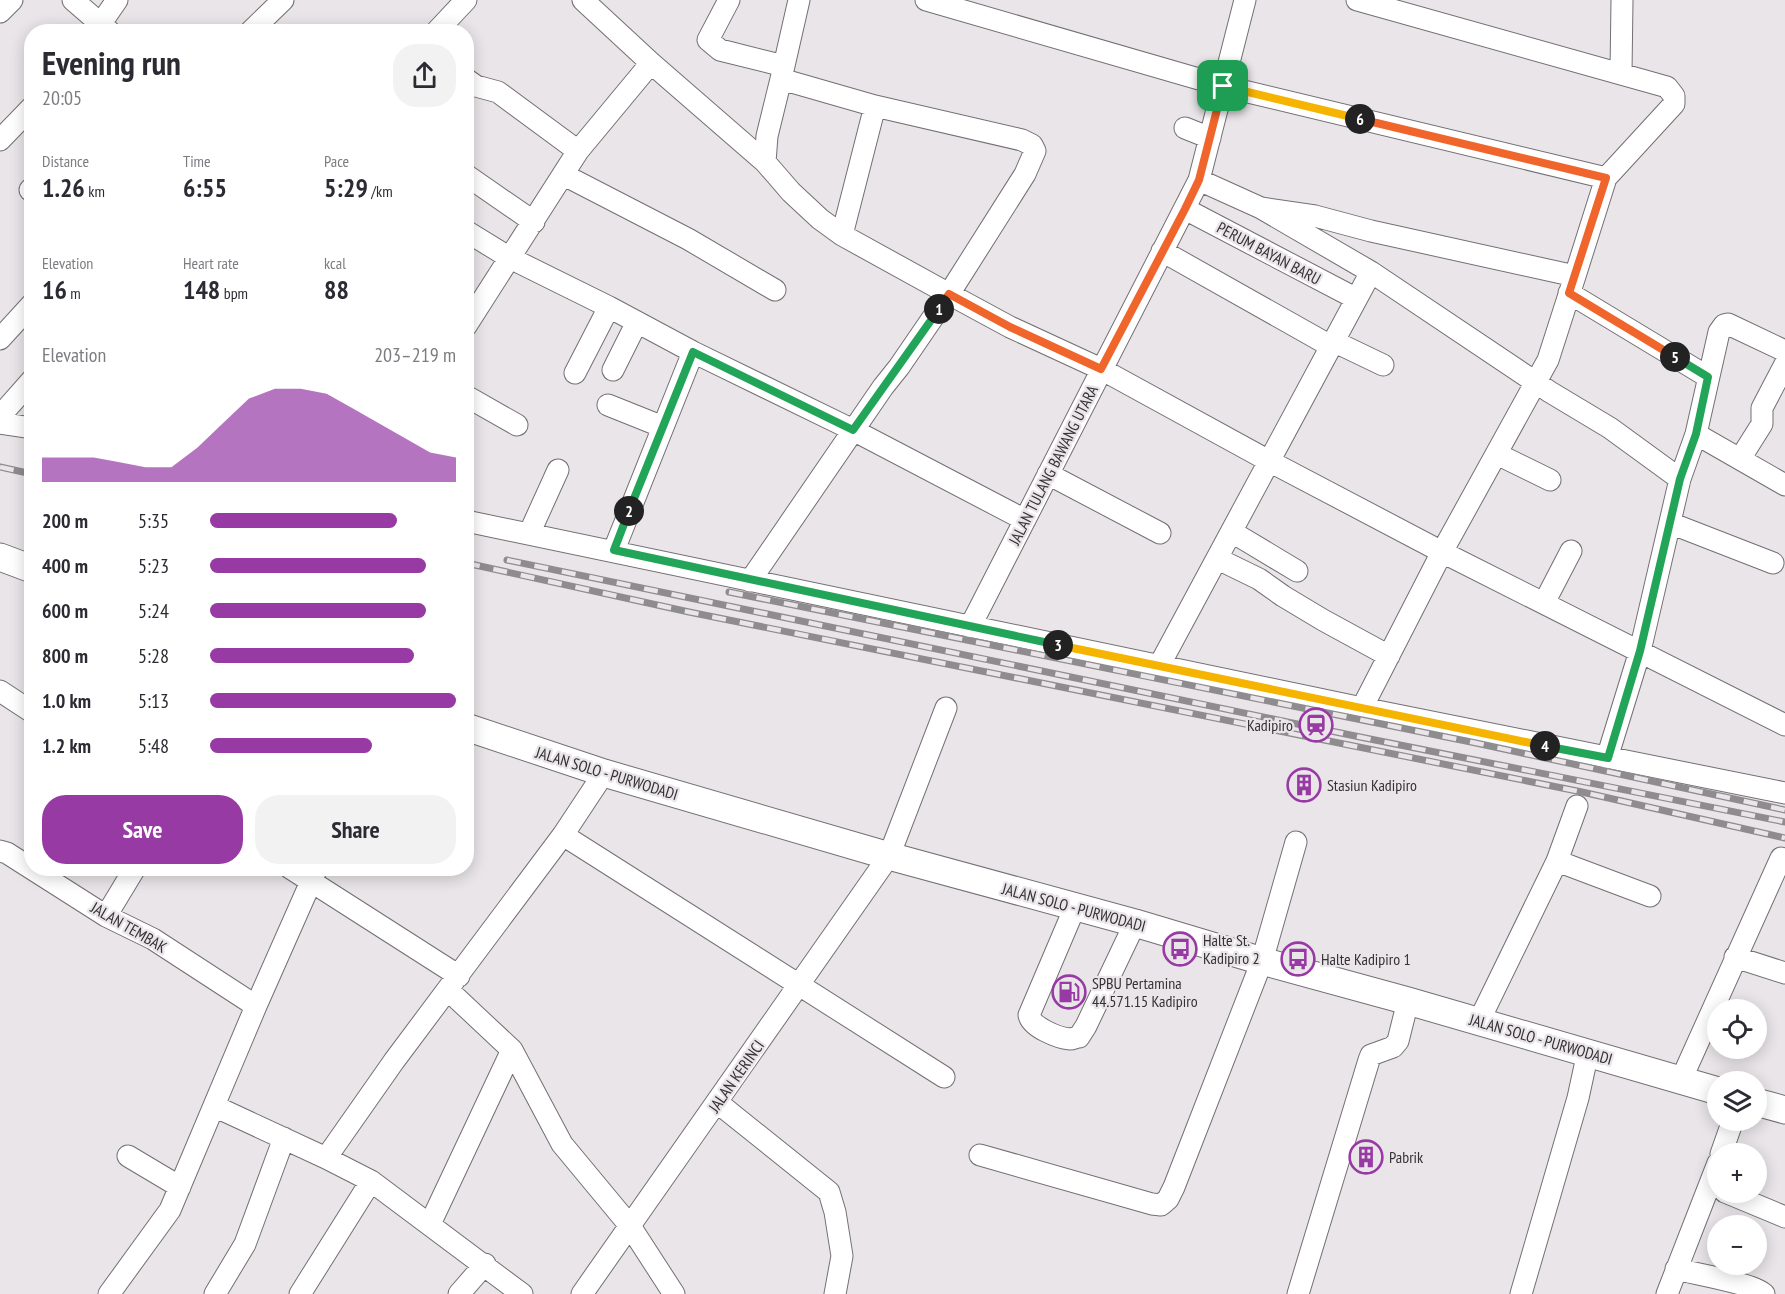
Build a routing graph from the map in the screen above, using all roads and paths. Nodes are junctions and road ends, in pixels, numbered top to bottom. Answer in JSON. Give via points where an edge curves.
{"nodes":[{"id":1,"x":12,"y":0,"type":"edge"},
{"id":2,"x":73,"y":0,"type":"edge"},
{"id":3,"x":117,"y":0,"type":"edge"},
{"id":4,"x":283,"y":0,"type":"edge"},
{"id":5,"x":466,"y":0,"type":"edge"},
{"id":6,"x":584,"y":0,"type":"edge"},
{"id":7,"x":729,"y":0,"type":"edge"},
{"id":8,"x":799,"y":0,"type":"edge"},
{"id":9,"x":926,"y":0,"type":"edge"},
{"id":10,"x":1245,"y":0,"type":"edge"},
{"id":11,"x":1357,"y":0,"type":"edge"},
{"id":12,"x":1622,"y":0,"type":"edge"},
{"id":13,"x":0,"y":12,"type":"edge"},
{"id":14,"x":97,"y":24,"type":"edge"},
{"id":15,"x":105,"y":24,"type":"edge"},
{"id":16,"x":258,"y":24,"type":"edge"},
{"id":17,"x":444,"y":24,"type":"edge"},
{"id":18,"x":651,"y":63,"type":"junction"},
{"id":19,"x":782,"y":73,"type":"junction"},
{"id":20,"x":1621,"y":73,"type":"junction"},
{"id":21,"x":474,"y":85,"type":"edge"},
{"id":22,"x":1223,"y":86,"type":"junction"},
{"id":23,"x":874,"y":106,"type":"junction"},
{"id":24,"x":24,"y":115,"type":"edge"},
{"id":25,"x":1185,"y":128,"type":"dead end"},
{"id":26,"x":1210,"y":138,"type":"junction"},
{"id":27,"x":0,"y":140,"type":"edge"},
{"id":28,"x":578,"y":150,"type":"junction"},
{"id":29,"x":765,"y":162,"type":"junction"},
{"id":30,"x":564,"y":175,"type":"junction"},
{"id":31,"x":1606,"y":178,"type":"junction"},
{"id":32,"x":1199,"y":180,"type":"junction"},
{"id":33,"x":474,"y":181,"type":"edge"},
{"id":34,"x":1261,"y":208,"type":"junction"},
{"id":35,"x":1185,"y":209,"type":"junction"},
{"id":36,"x":534,"y":222,"type":"junction"},
{"id":37,"x":842,"y":235,"type":"junction"},
{"id":38,"x":474,"y":236,"type":"edge"},
{"id":39,"x":1162,"y":251,"type":"junction"},
{"id":40,"x":510,"y":258,"type":"junction"},
{"id":41,"x":1371,"y":272,"type":"junction"},
{"id":42,"x":1572,"y":285,"type":"junction"},
{"id":43,"x":775,"y":290,"type":"dead end"},
{"id":44,"x":949,"y":294,"type":"junction"},
{"id":45,"x":1353,"y":297,"type":"dead end"},
{"id":46,"x":609,"y":307,"type":"junction"},
{"id":47,"x":474,"y":311,"type":"edge"},
{"id":48,"x":24,"y":313,"type":"edge"},
{"id":49,"x":637,"y":322,"type":"junction"},
{"id":50,"x":0,"y":339,"type":"edge"},
{"id":51,"x":1330,"y":342,"type":"junction"},
{"id":52,"x":1785,"y":351,"type":"edge"},
{"id":53,"x":693,"y":352,"type":"junction"},
{"id":54,"x":1785,"y":364,"type":"edge"},
{"id":55,"x":1383,"y":365,"type":"dead end"},
{"id":56,"x":1101,"y":369,"type":"junction"},
{"id":57,"x":613,"y":370,"type":"dead end"},
{"id":58,"x":575,"y":373,"type":"dead end"},
{"id":59,"x":1708,"y":377,"type":"junction"},
{"id":60,"x":1536,"y":381,"type":"junction"},
{"id":61,"x":24,"y":389,"type":"edge"},
{"id":62,"x":474,"y":401,"type":"edge"},
{"id":63,"x":608,"y":405,"type":"dead end"},
{"id":64,"x":0,"y":416,"type":"edge"},
{"id":65,"x":0,"y":423,"type":"edge"},
{"id":66,"x":517,"y":425,"type":"dead end"},
{"id":67,"x":663,"y":427,"type":"junction"},
{"id":68,"x":24,"y":428,"type":"edge"},
{"id":69,"x":853,"y":430,"type":"junction"},
{"id":70,"x":1696,"y":434,"type":"junction"},
{"id":71,"x":1497,"y":454,"type":"junction"},
{"id":72,"x":1740,"y":459,"type":"junction"},
{"id":73,"x":1269,"y":461,"type":"junction"},
{"id":74,"x":558,"y":470,"type":"dead end"},
{"id":75,"x":1048,"y":474,"type":"junction"},
{"id":76,"x":1680,"y":479,"type":"junction"},
{"id":77,"x":1550,"y":480,"type":"dead end"},
{"id":78,"x":1785,"y":485,"type":"edge"},
{"id":79,"x":1025,"y":520,"type":"junction"},
{"id":80,"x":474,"y":523,"type":"edge"},
{"id":81,"x":1670,"y":523,"type":"junction"},
{"id":82,"x":1232,"y":532,"type":"junction"},
{"id":83,"x":1160,"y":533,"type":"dead end"},
{"id":84,"x":530,"y":534,"type":"junction"},
{"id":85,"x":614,"y":550,"type":"junction"},
{"id":86,"x":1571,"y":551,"type":"dead end"},
{"id":87,"x":1442,"y":552,"type":"junction"},
{"id":88,"x":0,"y":557,"type":"edge"},
{"id":89,"x":1218,"y":559,"type":"junction"},
{"id":90,"x":1773,"y":563,"type":"dead end"},
{"id":91,"x":24,"y":566,"type":"edge"},
{"id":92,"x":1297,"y":571,"type":"dead end"},
{"id":93,"x":750,"y":580,"type":"junction"},
{"id":94,"x":1544,"y":603,"type":"junction"},
{"id":95,"x":969,"y":627,"type":"junction"},
{"id":96,"x":1640,"y":651,"type":"junction"},
{"id":97,"x":1389,"y":656,"type":"junction"},
{"id":98,"x":1159,"y":666,"type":"junction"},
{"id":99,"x":0,"y":691,"type":"edge"},
{"id":100,"x":24,"y":707,"type":"edge"},
{"id":101,"x":946,"y":708,"type":"dead end"},
{"id":102,"x":1362,"y":708,"type":"junction"},
{"id":103,"x":1785,"y":725,"type":"edge"},
{"id":104,"x":474,"y":730,"type":"edge"},
{"id":105,"x":1608,"y":758,"type":"junction"},
{"id":106,"x":604,"y":773,"type":"junction"},
{"id":107,"x":1785,"y":793,"type":"edge"},
{"id":108,"x":1577,"y":806,"type":"dead end"},
{"id":109,"x":563,"y":835,"type":"junction"},
{"id":110,"x":1296,"y":842,"type":"dead end"},
{"id":111,"x":0,"y":851,"type":"edge"},
{"id":112,"x":889,"y":856,"type":"junction"},
{"id":113,"x":1781,"y":858,"type":"dead end"},
{"id":114,"x":1557,"y":861,"type":"junction"},
{"id":115,"x":24,"y":864,"type":"edge"},
{"id":116,"x":43,"y":876,"type":"edge"},
{"id":117,"x":130,"y":876,"type":"edge"},
{"id":118,"x":314,"y":876,"type":"edge"},
{"id":119,"x":315,"y":876,"type":"edge"},
{"id":120,"x":1650,"y":896,"type":"dead end"},
{"id":121,"x":1075,"y":908,"type":"junction"},
{"id":122,"x":106,"y":916,"type":"junction"},
{"id":123,"x":1134,"y":923,"type":"junction"},
{"id":124,"x":1735,"y":957,"type":"junction"},
{"id":125,"x":1262,"y":961,"type":"junction"},
{"id":126,"x":1785,"y":972,"type":"edge"},
{"id":127,"x":454,"y":983,"type":"junction"},
{"id":128,"x":799,"y":985,"type":"junction"},
{"id":129,"x":1408,"y":1000,"type":"junction"},
{"id":130,"x":256,"y":1006,"type":"junction"},
{"id":131,"x":1479,"y":1021,"type":"junction"},
{"id":132,"x":512,"y":1050,"type":"junction"},
{"id":133,"x":1588,"y":1052,"type":"junction"},
{"id":134,"x":944,"y":1077,"type":"dead end"},
{"id":135,"x":1681,"y":1080,"type":"junction"},
{"id":136,"x":1707,"y":1087,"type":"edge"},
{"id":137,"x":718,"y":1103,"type":"junction"},
{"id":138,"x":1767,"y":1105,"type":"edge"},
{"id":139,"x":214,"y":1106,"type":"junction"},
{"id":140,"x":1785,"y":1110,"type":"edge"},
{"id":141,"x":284,"y":1138,"type":"junction"},
{"id":142,"x":980,"y":1155,"type":"dead end"},
{"id":143,"x":128,"y":1156,"type":"dead end"},
{"id":144,"x":326,"y":1158,"type":"junction"},
{"id":145,"x":371,"y":1181,"type":"junction"},
{"id":146,"x":180,"y":1187,"type":"junction"},
{"id":147,"x":1710,"y":1203,"type":"edge"},
{"id":148,"x":1750,"y":1203,"type":"edge"},
{"id":149,"x":1785,"y":1218,"type":"edge"},
{"id":150,"x":430,"y":1224,"type":"junction"},
{"id":151,"x":630,"y":1226,"type":"junction"},
{"id":152,"x":484,"y":1264,"type":"junction"},
{"id":153,"x":1676,"y":1269,"type":"junction"},
{"id":154,"x":109,"y":1294,"type":"edge"},
{"id":155,"x":215,"y":1294,"type":"edge"},
{"id":156,"x":300,"y":1294,"type":"edge"},
{"id":157,"x":459,"y":1294,"type":"edge"},
{"id":158,"x":522,"y":1294,"type":"edge"},
{"id":159,"x":582,"y":1294,"type":"edge"},
{"id":160,"x":674,"y":1294,"type":"edge"},
{"id":161,"x":835,"y":1294,"type":"edge"},
{"id":162,"x":1298,"y":1294,"type":"edge"},
{"id":163,"x":1521,"y":1294,"type":"edge"},
{"id":164,"x":1667,"y":1294,"type":"edge"},
{"id":165,"x":1764,"y":1294,"type":"edge"}],
"edges":[{"from":1,"to":13,"type":"street"},
{"from":2,"to":14,"type":"street"},
{"from":3,"to":15,"type":"street"},
{"from":4,"to":16,"type":"street"},
{"from":5,"to":17,"type":"street"},
{"from":6,"to":18,"type":"street"},
{"from":7,"to":19,"type":"street","via":[[706,45]]},
{"from":8,"to":19,"type":"street"},
{"from":9,"to":22,"type":"street"},
{"from":10,"to":22,"type":"street","name":"JALAN TULANG BAWANG UTARA"},
{"from":11,"to":20,"type":"street"},
{"from":12,"to":20,"type":"street"},
{"from":18,"to":28,"type":"street"},
{"from":18,"to":29,"type":"street"},
{"from":19,"to":23,"type":"street"},
{"from":19,"to":29,"type":"street"},
{"from":20,"to":31,"type":"street","via":[[1667,87],[1674,96],[1674,104]]},
{"from":21,"to":28,"type":"street","via":[[498,92]]},
{"from":22,"to":26,"type":"street","name":"JALAN TULANG BAWANG UTARA"},
{"from":22,"to":31,"type":"street"},
{"from":23,"to":37,"type":"street"},
{"from":23,"to":44,"type":"street","via":[[1022,140],[1035,151],[1025,174]]},
{"from":24,"to":27,"type":"street"},
{"from":25,"to":26,"type":"street"},
{"from":26,"to":32,"type":"street","name":"JALAN TULANG BAWANG UTARA"},
{"from":28,"to":30,"type":"street"},
{"from":29,"to":37,"type":"street","via":[[791,192]]},
{"from":30,"to":36,"type":"street"},
{"from":30,"to":43,"type":"street","via":[[688,239]]},
{"from":31,"to":42,"type":"street"},
{"from":32,"to":34,"type":"street"},
{"from":32,"to":35,"type":"street","name":"JALAN TULANG BAWANG UTARA"},
{"from":33,"to":36,"type":"street"},
{"from":34,"to":41,"type":"street"},
{"from":34,"to":42,"type":"street","via":[[1315,216]]},
{"from":35,"to":39,"type":"street","name":"JALAN TULANG BAWANG UTARA"},
{"from":35,"to":45,"type":"street","name":"PERUM BAYAN BARU"},
{"from":36,"to":40,"type":"street"},
{"from":37,"to":44,"type":"street"},
{"from":38,"to":40,"type":"street"},
{"from":39,"to":51,"type":"street"},
{"from":39,"to":56,"type":"street","name":"JALAN TULANG BAWANG UTARA"},
{"from":40,"to":46,"type":"street"},
{"from":40,"to":47,"type":"street"},
{"from":41,"to":51,"type":"street"},
{"from":41,"to":60,"type":"street"},
{"from":42,"to":59,"type":"street"},
{"from":42,"to":60,"type":"street","via":[[1548,360]]},
{"from":44,"to":56,"type":"street"},
{"from":44,"to":69,"type":"street"},
{"from":46,"to":49,"type":"street"},
{"from":46,"to":58,"type":"street"},
{"from":48,"to":50,"type":"street"},
{"from":49,"to":53,"type":"street"},
{"from":49,"to":57,"type":"street"},
{"from":51,"to":55,"type":"street"},
{"from":51,"to":73,"type":"street"},
{"from":52,"to":59,"type":"street","via":[[1724,325]]},
{"from":53,"to":67,"type":"street"},
{"from":53,"to":69,"type":"street"},
{"from":54,"to":72,"type":"street","via":[[1762,408],[1762,424]]},
{"from":56,"to":73,"type":"street"},
{"from":56,"to":75,"type":"street","name":"JALAN TULANG BAWANG UTARA"},
{"from":59,"to":70,"type":"street"},
{"from":60,"to":71,"type":"street"},
{"from":60,"to":76,"type":"street"},
{"from":61,"to":64,"type":"street"},
{"from":62,"to":66,"type":"street"},
{"from":63,"to":67,"type":"street"},
{"from":65,"to":68,"type":"street"},
{"from":67,"to":85,"type":"street"},
{"from":69,"to":79,"type":"street"},
{"from":69,"to":93,"type":"street"},
{"from":70,"to":72,"type":"street"},
{"from":70,"to":76,"type":"street"},
{"from":71,"to":77,"type":"street"},
{"from":71,"to":87,"type":"street"},
{"from":72,"to":78,"type":"street"},
{"from":73,"to":82,"type":"street"},
{"from":73,"to":87,"type":"street"},
{"from":74,"to":84,"type":"street"},
{"from":75,"to":79,"type":"street","name":"JALAN TULANG BAWANG UTARA"},
{"from":75,"to":83,"type":"street"},
{"from":76,"to":81,"type":"street"},
{"from":79,"to":95,"type":"street","name":"JALAN TULANG BAWANG UTARA"},
{"from":80,"to":84,"type":"street"},
{"from":81,"to":90,"type":"street"},
{"from":81,"to":96,"type":"street"},
{"from":82,"to":89,"type":"street"},
{"from":82,"to":92,"type":"street"},
{"from":84,"to":85,"type":"street"},
{"from":85,"to":93,"type":"street"},
{"from":86,"to":94,"type":"street"},
{"from":87,"to":94,"type":"street"},
{"from":87,"to":97,"type":"street"},
{"from":88,"to":91,"type":"main road"},
{"from":89,"to":97,"type":"street"},
{"from":89,"to":98,"type":"street"},
{"from":93,"to":95,"type":"street"},
{"from":94,"to":96,"type":"street"},
{"from":95,"to":98,"type":"street"},
{"from":96,"to":103,"type":"street"},
{"from":96,"to":105,"type":"street"},
{"from":97,"to":102,"type":"street"},
{"from":98,"to":102,"type":"street"},
{"from":99,"to":100,"type":"street"},
{"from":101,"to":112,"type":"street","name":"JALAN KERINCI"},
{"from":102,"to":105,"type":"street"},
{"from":104,"to":106,"type":"main road","name":"JALAN SOLO - PURWODADI"},
{"from":105,"to":107,"type":"street"},
{"from":106,"to":109,"type":"street"},
{"from":106,"to":112,"type":"main road","name":"JALAN SOLO - PURWODADI"},
{"from":108,"to":114,"type":"street"},
{"from":109,"to":127,"type":"street"},
{"from":109,"to":128,"type":"street"},
{"from":110,"to":125,"type":"street"},
{"from":111,"to":115,"type":"street","name":"JALAN TEMBAK"},
{"from":112,"to":121,"type":"main road","name":"JALAN SOLO - PURWODADI"},
{"from":112,"to":128,"type":"street","name":"JALAN KERINCI"},
{"from":113,"to":124,"type":"street"},
{"from":114,"to":120,"type":"street"},
{"from":114,"to":131,"type":"street"},
{"from":116,"to":122,"type":"street","name":"JALAN TEMBAK"},
{"from":117,"to":122,"type":"street"},
{"from":118,"to":130,"type":"street"},
{"from":119,"to":127,"type":"street"},
{"from":121,"to":123,"type":"main road","name":"JALAN SOLO - PURWODADI"},
{"from":121,"to":123,"type":"street","via":[[1029,1015],[1037,1027],[1070,1039],[1079,1036],[1086,1026]]},
{"from":122,"to":130,"type":"street","name":"JALAN TEMBAK","via":[[153,939]]},
{"from":123,"to":125,"type":"main road","name":"JALAN SOLO - PURWODADI"},
{"from":124,"to":126,"type":"street"},
{"from":124,"to":135,"type":"street"},
{"from":125,"to":129,"type":"main road","name":"JALAN SOLO - PURWODADI"},
{"from":125,"to":142,"type":"street","via":[[1174,1187],[1161,1205]]},
{"from":127,"to":132,"type":"street"},
{"from":127,"to":144,"type":"street"},
{"from":128,"to":134,"type":"street"},
{"from":128,"to":137,"type":"street","name":"JALAN KERINCI"},
{"from":129,"to":131,"type":"main road","name":"JALAN SOLO - PURWODADI"},
{"from":129,"to":162,"type":"street","via":[[1398,1041],[1393,1047],[1371,1055],[1369,1060]]},
{"from":130,"to":139,"type":"street"},
{"from":131,"to":133,"type":"main road","name":"JALAN SOLO - PURWODADI"},
{"from":132,"to":150,"type":"street"},
{"from":132,"to":151,"type":"street","via":[[562,1144]]},
{"from":133,"to":135,"type":"main road","name":"JALAN SOLO - PURWODADI"},
{"from":133,"to":163,"type":"street"},
{"from":135,"to":136,"type":"main road","name":"JALAN SOLO - PURWODADI"},
{"from":137,"to":151,"type":"street","name":"JALAN KERINCI"},
{"from":137,"to":161,"type":"street","via":[[829,1192],[842,1256]]},
{"from":138,"to":140,"type":"main road"},
{"from":139,"to":141,"type":"street"},
{"from":139,"to":146,"type":"street"},
{"from":141,"to":144,"type":"street"},
{"from":141,"to":155,"type":"street","via":[[245,1244]]},
{"from":143,"to":146,"type":"street"},
{"from":144,"to":145,"type":"street"},
{"from":145,"to":150,"type":"street"},
{"from":145,"to":156,"type":"street"},
{"from":146,"to":154,"type":"street","via":[[170,1210]]},
{"from":147,"to":153,"type":"street"},
{"from":148,"to":149,"type":"street"},
{"from":150,"to":152,"type":"street"},
{"from":151,"to":159,"type":"street","name":"JALAN KERINCI"},
{"from":151,"to":160,"type":"street"},
{"from":152,"to":157,"type":"street"},
{"from":152,"to":158,"type":"street"},
{"from":153,"to":164,"type":"street"},
{"from":153,"to":165,"type":"street"}]}
